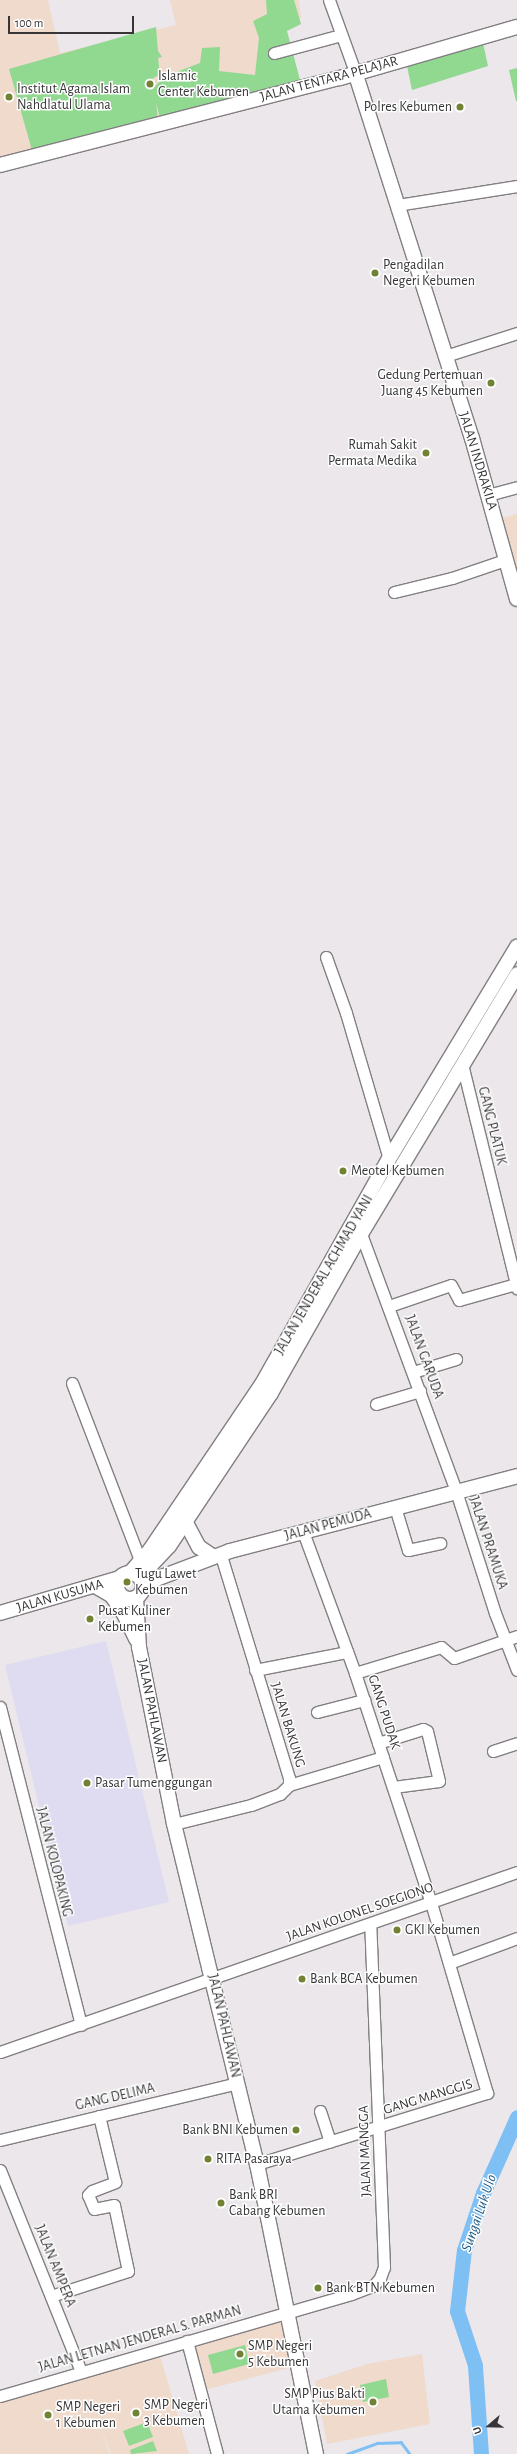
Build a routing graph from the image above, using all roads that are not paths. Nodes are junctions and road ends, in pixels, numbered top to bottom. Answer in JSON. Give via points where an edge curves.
{"nodes":[{"id":1,"x":329,"y":0,"type":"edge"},
{"id":2,"x":517,"y":27,"type":"edge"},
{"id":3,"x":341,"y":35,"type":"junction"},
{"id":4,"x":274,"y":53,"type":"dead end"},
{"id":5,"x":355,"y":72,"type":"junction"},
{"id":6,"x":0,"y":165,"type":"edge"},
{"id":7,"x":517,"y":186,"type":"edge"},
{"id":8,"x":397,"y":205,"type":"junction"},
{"id":9,"x":517,"y":333,"type":"edge"},
{"id":10,"x":445,"y":356,"type":"junction"},
{"id":11,"x":517,"y":487,"type":"edge"},
{"id":12,"x":488,"y":495,"type":"junction"},
{"id":13,"x":505,"y":560,"type":"junction"},
{"id":14,"x":394,"y":592,"type":"dead end"},
{"id":15,"x":517,"y":599,"type":"edge"},
{"id":16,"x":517,"y":947,"type":"edge"},
{"id":17,"x":326,"y":957,"type":"dead end"},
{"id":18,"x":517,"y":974,"type":"edge"},
{"id":19,"x":462,"y":1064,"type":"junction"},
{"id":20,"x":389,"y":1158,"type":"junction"},
{"id":21,"x":361,"y":1234,"type":"junction"},
{"id":22,"x":516,"y":1286,"type":"edge"},
{"id":23,"x":389,"y":1306,"type":"junction"},
{"id":24,"x":456,"y":1359,"type":"dead end"},
{"id":25,"x":413,"y":1372,"type":"junction"},
{"id":26,"x":72,"y":1383,"type":"dead end"},
{"id":27,"x":420,"y":1391,"type":"junction"},
{"id":28,"x":376,"y":1404,"type":"dead end"},
{"id":29,"x":517,"y":1476,"type":"edge"},
{"id":30,"x":456,"y":1492,"type":"junction"},
{"id":31,"x":395,"y":1507,"type":"junction"},
{"id":32,"x":185,"y":1522,"type":"junction"},
{"id":33,"x":303,"y":1532,"type":"junction"},
{"id":34,"x":440,"y":1543,"type":"dead end"},
{"id":35,"x":221,"y":1554,"type":"junction"},
{"id":36,"x":140,"y":1560,"type":"junction"},
{"id":37,"x":135,"y":1579,"type":"junction"},
{"id":38,"x":95,"y":1586,"type":"junction"},
{"id":39,"x":136,"y":1598,"type":"junction"},
{"id":40,"x":0,"y":1613,"type":"edge"},
{"id":41,"x":517,"y":1636,"type":"edge"},
{"id":42,"x":505,"y":1640,"type":"junction"},
{"id":43,"x":139,"y":1647,"type":"junction"},
{"id":44,"x":347,"y":1652,"type":"junction"},
{"id":45,"x":256,"y":1670,"type":"junction"},
{"id":46,"x":517,"y":1670,"type":"edge"},
{"id":47,"x":355,"y":1673,"type":"junction"},
{"id":48,"x":364,"y":1700,"type":"junction"},
{"id":49,"x":0,"y":1707,"type":"edge"},
{"id":50,"x":317,"y":1712,"type":"dead end"},
{"id":51,"x":378,"y":1743,"type":"junction"},
{"id":52,"x":517,"y":1743,"type":"edge"},
{"id":53,"x":493,"y":1751,"type":"dead end"},
{"id":54,"x":383,"y":1757,"type":"junction"},
{"id":55,"x":289,"y":1785,"type":"junction"},
{"id":56,"x":393,"y":1787,"type":"junction"},
{"id":57,"x":174,"y":1824,"type":"junction"},
{"id":58,"x":517,"y":1872,"type":"edge"},
{"id":59,"x":431,"y":1903,"type":"junction"},
{"id":60,"x":370,"y":1924,"type":"junction"},
{"id":61,"x":517,"y":1938,"type":"edge"},
{"id":62,"x":449,"y":1964,"type":"junction"},
{"id":63,"x":213,"y":1980,"type":"junction"},
{"id":64,"x":81,"y":2025,"type":"junction"},
{"id":65,"x":0,"y":2052,"type":"edge"},
{"id":66,"x":237,"y":2083,"type":"junction"},
{"id":67,"x":320,"y":2111,"type":"dead end"},
{"id":68,"x":99,"y":2116,"type":"junction"},
{"id":69,"x":380,"y":2128,"type":"junction"},
{"id":70,"x":0,"y":2140,"type":"edge"},
{"id":71,"x":330,"y":2141,"type":"junction"},
{"id":72,"x":257,"y":2164,"type":"junction"},
{"id":73,"x":0,"y":2170,"type":"edge"},
{"id":74,"x":51,"y":2296,"type":"junction"},
{"id":75,"x":289,"y":2311,"type":"junction"},
{"id":76,"x":187,"y":2341,"type":"junction"},
{"id":77,"x":81,"y":2372,"type":"junction"},
{"id":78,"x":0,"y":2396,"type":"edge"},
{"id":79,"x":218,"y":2454,"type":"edge"},
{"id":80,"x":316,"y":2454,"type":"edge"}],
"edges":[{"from":1,"to":3,"type":"street"},
{"from":2,"to":5,"type":"main road","name":"JALAN TENTARA PELAJAR"},
{"from":3,"to":4,"type":"street"},
{"from":3,"to":5,"type":"street"},
{"from":5,"to":6,"type":"main road","name":"JALAN TENTARA PELAJAR"},
{"from":5,"to":8,"type":"main road","name":"JALAN INDRAKILA"},
{"from":7,"to":8,"type":"street"},
{"from":8,"to":10,"type":"main road","name":"JALAN INDRAKILA"},
{"from":9,"to":10,"type":"street"},
{"from":10,"to":12,"type":"main road","name":"JALAN INDRAKILA"},
{"from":11,"to":12,"type":"street"},
{"from":12,"to":13,"type":"main road","name":"JALAN INDRAKILA"},
{"from":13,"to":14,"type":"street","via":[[452,578]]},
{"from":13,"to":15,"type":"main road","name":"JALAN INDRAKILA"},
{"from":16,"to":20,"type":"main road","name":"JALAN JENDERAL ACHMAD YANI"},
{"from":17,"to":20,"type":"street","via":[[346,1012]]},
{"from":18,"to":19,"type":"main road","name":"JALAN JENDERAL ACHMAD YANI"},
{"from":19,"to":21,"type":"main road","name":"JALAN JENDERAL ACHMAD YANI"},
{"from":19,"to":22,"type":"street","name":"GANG PLATUK"},
{"from":20,"to":36,"type":"main road","name":"JALAN JENDERAL ACHMAD YANI","via":[[262,1384],[150,1550]]},
{"from":21,"to":23,"type":"street","name":"JALAN GARUDA"},
{"from":21,"to":32,"type":"main road","name":"JALAN JENDERAL ACHMAD YANI","via":[[271,1393]]},
{"from":22,"to":23,"type":"street","via":[[459,1300],[451,1285]]},
{"from":23,"to":25,"type":"street","name":"JALAN GARUDA"},
{"from":24,"to":25,"type":"street"},
{"from":25,"to":27,"type":"street","name":"JALAN GARUDA"},
{"from":26,"to":36,"type":"street"},
{"from":27,"to":28,"type":"street"},
{"from":27,"to":30,"type":"street","name":"JALAN GARUDA"},
{"from":29,"to":30,"type":"main road","name":"JALAN PEMUDA"},
{"from":30,"to":31,"type":"main road","name":"JALAN PEMUDA"},
{"from":30,"to":42,"type":"street","name":"JALAN PRAMUKA"},
{"from":31,"to":33,"type":"main road","name":"JALAN PEMUDA"},
{"from":31,"to":34,"type":"street","via":[[408,1550]]},
{"from":32,"to":35,"type":"main road","via":[[199,1547]]},
{"from":32,"to":37,"type":"main road","name":"JALAN JENDERAL ACHMAD YANI","via":[[169,1546]]},
{"from":33,"to":35,"type":"main road","name":"JALAN PEMUDA"},
{"from":33,"to":44,"type":"street","name":"GANG PUDAK"},
{"from":35,"to":37,"type":"main road","name":"JALAN PEMUDA"},
{"from":35,"to":45,"type":"street","name":"JALAN BAKUNG"},
{"from":36,"to":37,"type":"main road","name":"JALAN JENDERAL ACHMAD YANI"},
{"from":37,"to":38,"type":"main road","name":"JALAN KUSUMA"},
{"from":37,"to":39,"type":"main road","via":[[142,1593]]},
{"from":37,"to":39,"type":"main road","via":[[117,1586],[122,1596],[128,1600]]},
{"from":38,"to":40,"type":"main road","name":"JALAN KUSUMA"},
{"from":38,"to":43,"type":"main road","via":[[106,1591],[118,1604]]},
{"from":39,"to":43,"type":"main road","name":"JALAN PAHLAWAN"},
{"from":41,"to":42,"type":"street"},
{"from":42,"to":46,"type":"street","name":"JALAN PRAMUKA"},
{"from":42,"to":47,"type":"street","via":[[454,1658],[441,1647]]},
{"from":43,"to":57,"type":"main road","name":"JALAN PAHLAWAN"},
{"from":44,"to":45,"type":"street"},
{"from":44,"to":47,"type":"street","name":"GANG PUDAK"},
{"from":45,"to":55,"type":"street","name":"JALAN BAKUNG"},
{"from":47,"to":48,"type":"street","name":"GANG PUDAK"},
{"from":48,"to":50,"type":"street"},
{"from":48,"to":51,"type":"street","name":"GANG PUDAK"},
{"from":49,"to":64,"type":"street","name":"JALAN KOLOPAKING"},
{"from":51,"to":54,"type":"street","name":"GANG PUDAK"},
{"from":51,"to":56,"type":"street","via":[[425,1729],[427,1731],[439,1781]]},
{"from":52,"to":53,"type":"street"},
{"from":54,"to":55,"type":"street"},
{"from":54,"to":56,"type":"street","name":"GANG PUDAK"},
{"from":55,"to":57,"type":"street","name":"JALAN BAKUNG","via":[[280,1794],[251,1805]]},
{"from":56,"to":59,"type":"street","name":"GANG PUDAK"},
{"from":57,"to":63,"type":"main road","name":"JALAN PAHLAWAN"},
{"from":58,"to":59,"type":"street","name":"JALAN KOLONEL SOEGIONO"},
{"from":59,"to":60,"type":"street","name":"JALAN KOLONEL SOEGIONO"},
{"from":59,"to":62,"type":"street","name":"GANG MANGGIS"},
{"from":60,"to":63,"type":"street","name":"JALAN KOLONEL SOEGIONO"},
{"from":60,"to":69,"type":"street","name":"JALAN MANGGA"},
{"from":61,"to":62,"type":"street"},
{"from":62,"to":69,"type":"street","name":"GANG MANGGIS","via":[[486,2094]]},
{"from":63,"to":64,"type":"street","name":"JALAN KOLONEL SOEGIONO"},
{"from":63,"to":66,"type":"main road","name":"JALAN PAHLAWAN"},
{"from":64,"to":65,"type":"street","name":"JALAN KOLONEL SOEGIONO"},
{"from":66,"to":68,"type":"street","name":"GANG DELIMA"},
{"from":66,"to":72,"type":"main road","name":"JALAN PAHLAWAN"},
{"from":67,"to":71,"type":"street"},
{"from":68,"to":70,"type":"street","name":"GANG DELIMA"},
{"from":68,"to":74,"type":"street","via":[[115,2182],[88,2195],[94,2209],[114,2205],[128,2271]]},
{"from":69,"to":71,"type":"street","name":"GANG MANGGIS"},
{"from":69,"to":75,"type":"street","name":"JALAN MANGGA","via":[[384,2267],[380,2278],[374,2285],[351,2294]]},
{"from":71,"to":72,"type":"street","name":"GANG MANGGIS"},
{"from":72,"to":75,"type":"main road","name":"JALAN PAHLAWAN"},
{"from":73,"to":74,"type":"street","name":"JALAN AMPERA"},
{"from":74,"to":77,"type":"street","name":"JALAN AMPERA"},
{"from":75,"to":76,"type":"street","name":"JALAN LETNAN JENDERAL S. PARMAN"},
{"from":75,"to":80,"type":"main road","name":"JALAN PAHLAWAN"},
{"from":76,"to":77,"type":"street","name":"JALAN LETNAN JENDERAL S. PARMAN"},
{"from":76,"to":79,"type":"street"},
{"from":77,"to":78,"type":"street","name":"JALAN LETNAN JENDERAL S. PARMAN"}]}
